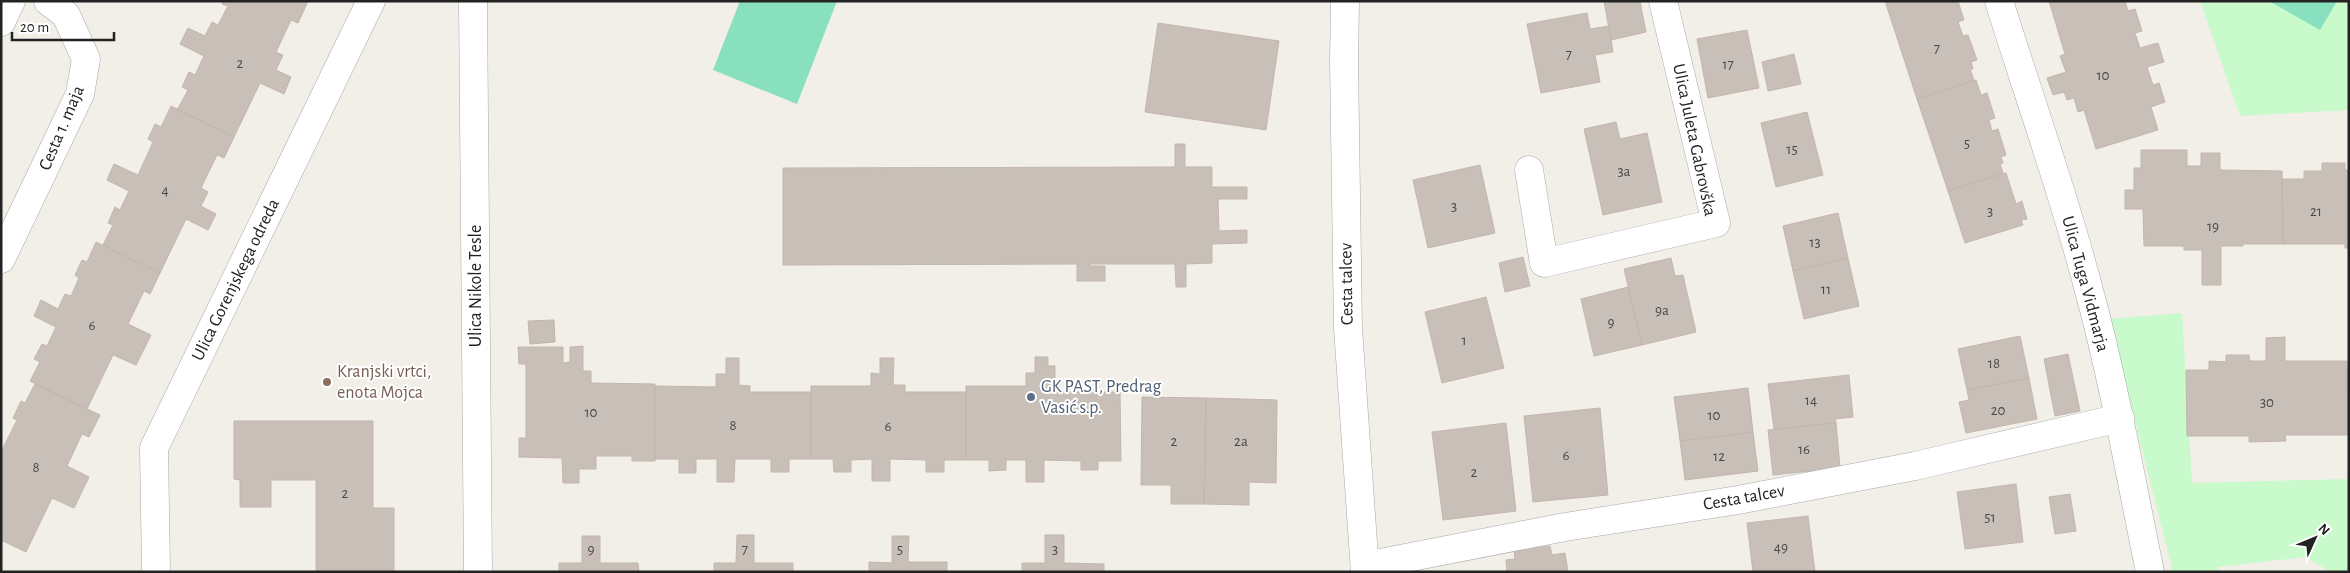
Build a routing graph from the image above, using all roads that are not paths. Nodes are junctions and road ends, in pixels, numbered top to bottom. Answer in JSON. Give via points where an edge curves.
{"nodes":[{"id":1,"x":11,"y":1,"type":"edge"},
{"id":2,"x":48,"y":1,"type":"edge"},
{"id":3,"x":371,"y":1,"type":"edge"},
{"id":4,"x":473,"y":1,"type":"edge"},
{"id":5,"x":1345,"y":1,"type":"edge"},
{"id":6,"x":1663,"y":1,"type":"edge"},
{"id":7,"x":1999,"y":1,"type":"edge"},
{"id":8,"x":1,"y":22,"type":"edge"},
{"id":9,"x":1529,"y":170,"type":"dead end"},
{"id":10,"x":1,"y":258,"type":"edge"},
{"id":11,"x":2120,"y":418,"type":"junction"},
{"id":12,"x":1365,"y":569,"type":"edge"},
{"id":13,"x":156,"y":572,"type":"edge"},
{"id":14,"x":478,"y":572,"type":"edge"},
{"id":15,"x":2150,"y":572,"type":"edge"}],
"edges":[{"from":1,"to":8,"type":"street"},
{"from":2,"to":10,"type":"street","name":"Cesta 1. maja","via":[[66,15],[86,59],[80,94]]},
{"from":3,"to":13,"type":"street","name":"Ulica Gorenjskega odreda","via":[[154,448]]},
{"from":4,"to":14,"type":"street","name":"Ulica Nikole Tesle"},
{"from":5,"to":12,"type":"street","name":"Cesta talcev","via":[[1348,328]]},
{"from":6,"to":9,"type":"street","name":"Ulica Juleta Gabrovška","via":[[1716,223],[1544,263]]},
{"from":7,"to":11,"type":"street","name":"Ulica Tuga Vidmarja","via":[[2072,228]]},
{"from":11,"to":12,"type":"street","name":"Cesta talcev","via":[[1915,466],[1738,500],[1565,527]]},
{"from":11,"to":15,"type":"street","name":"Ulica Tuga Vidmarja"}]}
